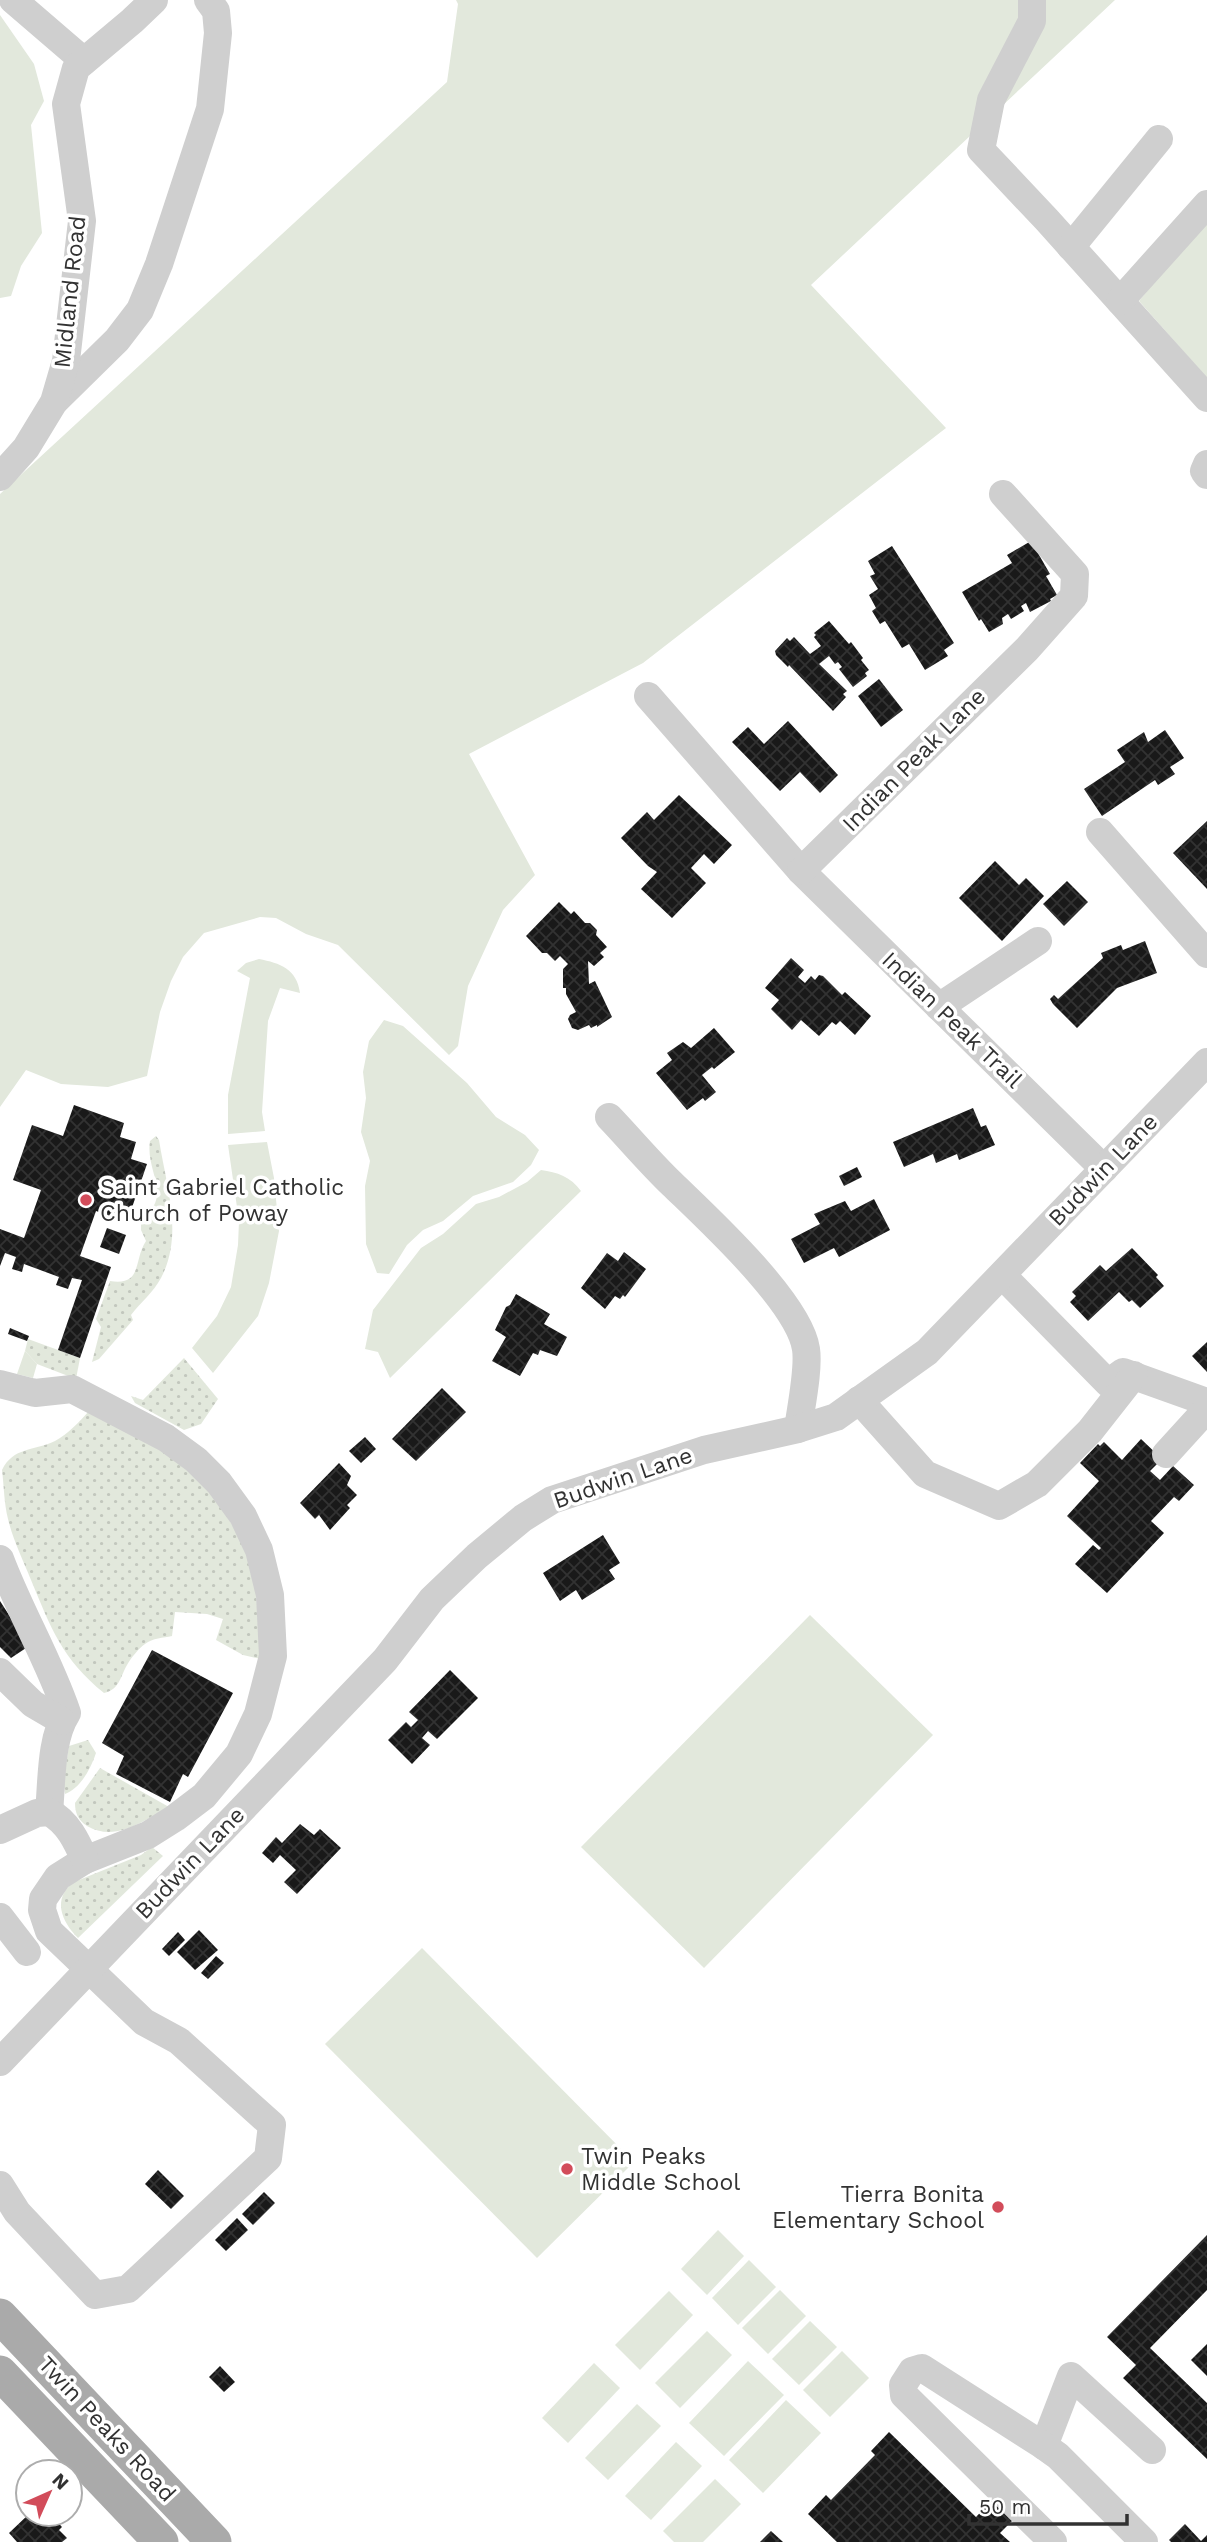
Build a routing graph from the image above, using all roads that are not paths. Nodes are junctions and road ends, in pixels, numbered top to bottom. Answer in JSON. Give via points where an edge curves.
{"nodes":[{"id":1,"x":13,"y":0,"type":"edge"},
{"id":2,"x":154,"y":0,"type":"edge"},
{"id":3,"x":208,"y":0,"type":"edge"},
{"id":4,"x":1032,"y":0,"type":"edge"},
{"id":5,"x":84,"y":61,"type":"junction"},
{"id":6,"x":1159,"y":139,"type":"dead end"},
{"id":7,"x":1207,"y":204,"type":"edge"},
{"id":8,"x":1071,"y":247,"type":"junction"},
{"id":9,"x":1128,"y":309,"type":"junction"},
{"id":10,"x":1207,"y":398,"type":"edge"},
{"id":11,"x":54,"y":402,"type":"junction"},
{"id":12,"x":1207,"y":464,"type":"edge"},
{"id":13,"x":1207,"y":475,"type":"edge"},
{"id":14,"x":0,"y":477,"type":"edge"},
{"id":15,"x":1003,"y":494,"type":"dead end"},
{"id":16,"x":648,"y":696,"type":"dead end"},
{"id":17,"x":1100,"y":832,"type":"dead end"},
{"id":18,"x":801,"y":871,"type":"junction"},
{"id":19,"x":1038,"y":941,"type":"dead end"},
{"id":20,"x":1207,"y":954,"type":"edge"},
{"id":21,"x":939,"y":1007,"type":"junction"},
{"id":22,"x":1207,"y":1062,"type":"edge"},
{"id":23,"x":609,"y":1117,"type":"dead end"},
{"id":24,"x":1104,"y":1169,"type":"junction"},
{"id":25,"x":1002,"y":1275,"type":"junction"},
{"id":26,"x":1134,"y":1375,"type":"junction"},
{"id":27,"x":3,"y":1384,"type":"edge"},
{"id":28,"x":859,"y":1400,"type":"junction"},
{"id":29,"x":1207,"y":1402,"type":"edge"},
{"id":30,"x":1207,"y":1409,"type":"edge"},
{"id":31,"x":798,"y":1429,"type":"junction"},
{"id":32,"x":1166,"y":1454,"type":"dead end"},
{"id":33,"x":0,"y":1559,"type":"edge"},
{"id":34,"x":0,"y":1672,"type":"edge"},
{"id":35,"x":65,"y":1717,"type":"junction"},
{"id":36,"x":49,"y":1812,"type":"junction"},
{"id":37,"x":0,"y":1830,"type":"edge"},
{"id":38,"x":85,"y":1860,"type":"junction"},
{"id":39,"x":0,"y":1917,"type":"edge"},
{"id":40,"x":27,"y":1952,"type":"dead end"},
{"id":41,"x":89,"y":1969,"type":"junction"},
{"id":42,"x":0,"y":2062,"type":"edge"},
{"id":43,"x":0,"y":2185,"type":"edge"},
{"id":44,"x":0,"y":2316,"type":"edge"},
{"id":45,"x":0,"y":2373,"type":"edge"},
{"id":46,"x":1044,"y":2446,"type":"junction"},
{"id":47,"x":1152,"y":2450,"type":"dead end"},
{"id":48,"x":161,"y":2542,"type":"edge"},
{"id":49,"x":214,"y":2542,"type":"edge"},
{"id":50,"x":1053,"y":2542,"type":"edge"},
{"id":51,"x":1144,"y":2542,"type":"edge"}],
"edges":[{"from":1,"to":5,"type":"street"},
{"from":2,"to":5,"type":"street","name":"Midland Road"},
{"from":3,"to":11,"type":"street","via":[[216,11],[218,33],[209,109],[159,264],[140,310],[117,340]]},
{"from":4,"to":8,"type":"street","via":[[1031,21],[991,100],[981,149]]},
{"from":5,"to":11,"type":"street","name":"Midland Road","via":[[76,68],[66,104],[82,221],[66,361]]},
{"from":6,"to":8,"type":"street"},
{"from":7,"to":9,"type":"street"},
{"from":8,"to":9,"type":"street"},
{"from":9,"to":10,"type":"street"},
{"from":11,"to":14,"type":"street","name":"Midland Road","via":[[26,448]]},
{"from":12,"to":13,"type":"street"},
{"from":15,"to":18,"type":"street","name":"Indian Peak Lane","via":[[1075,574],[1074,596],[1027,649]]},
{"from":16,"to":18,"type":"street","name":"Indian Peak Trail"},
{"from":17,"to":20,"type":"street"},
{"from":18,"to":21,"type":"street","name":"Indian Peak Trail"},
{"from":19,"to":21,"type":"street"},
{"from":21,"to":24,"type":"street","name":"Indian Peak Trail"},
{"from":22,"to":24,"type":"street","name":"Budwin Lane"},
{"from":23,"to":31,"type":"street","via":[[725,1234],[784,1304],[807,1350]]},
{"from":24,"to":25,"type":"street","name":"Budwin Lane"},
{"from":25,"to":26,"type":"street","via":[[1108,1383],[1123,1372]]},
{"from":25,"to":28,"type":"street","name":"Budwin Lane","via":[[927,1352]]},
{"from":26,"to":28,"type":"street","via":[[1090,1431],[1037,1484],[999,1506],[925,1474]]},
{"from":26,"to":29,"type":"street"},
{"from":27,"to":38,"type":"street","via":[[36,1393],[72,1389],[166,1438],[208,1471],[235,1505],[267,1575],[273,1656],[253,1728],[232,1763],[204,1796],[148,1835]]},
{"from":28,"to":31,"type":"street","name":"Budwin Lane","via":[[836,1417]]},
{"from":30,"to":32,"type":"street"},
{"from":31,"to":41,"type":"street","name":"Budwin Lane","via":[[704,1450],[570,1493],[523,1518],[432,1599],[385,1660]]},
{"from":33,"to":35,"type":"street","via":[[56,1680]]},
{"from":34,"to":35,"type":"street","via":[[33,1704]]},
{"from":35,"to":36,"type":"street","via":[[56,1749]]},
{"from":36,"to":37,"type":"street"},
{"from":36,"to":38,"type":"street","via":[[66,1827]]},
{"from":38,"to":41,"type":"street","via":[[58,1877],[43,1899],[42,1910],[49,1931]]},
{"from":39,"to":40,"type":"street"},
{"from":41,"to":42,"type":"street","name":"Budwin Lane"},
{"from":41,"to":43,"type":"street","via":[[144,2022],[179,2041],[272,2125],[268,2158],[128,2290],[95,2295],[18,2212]]},
{"from":44,"to":49,"type":"main road","name":"Twin Peaks Road"},
{"from":45,"to":48,"type":"main road","name":"Twin Peaks Road"},
{"from":46,"to":47,"type":"street","via":[[1071,2376]]},
{"from":46,"to":50,"type":"street","via":[[922,2368],[912,2371],[903,2385],[904,2395]]},
{"from":46,"to":51,"type":"street"}]}
